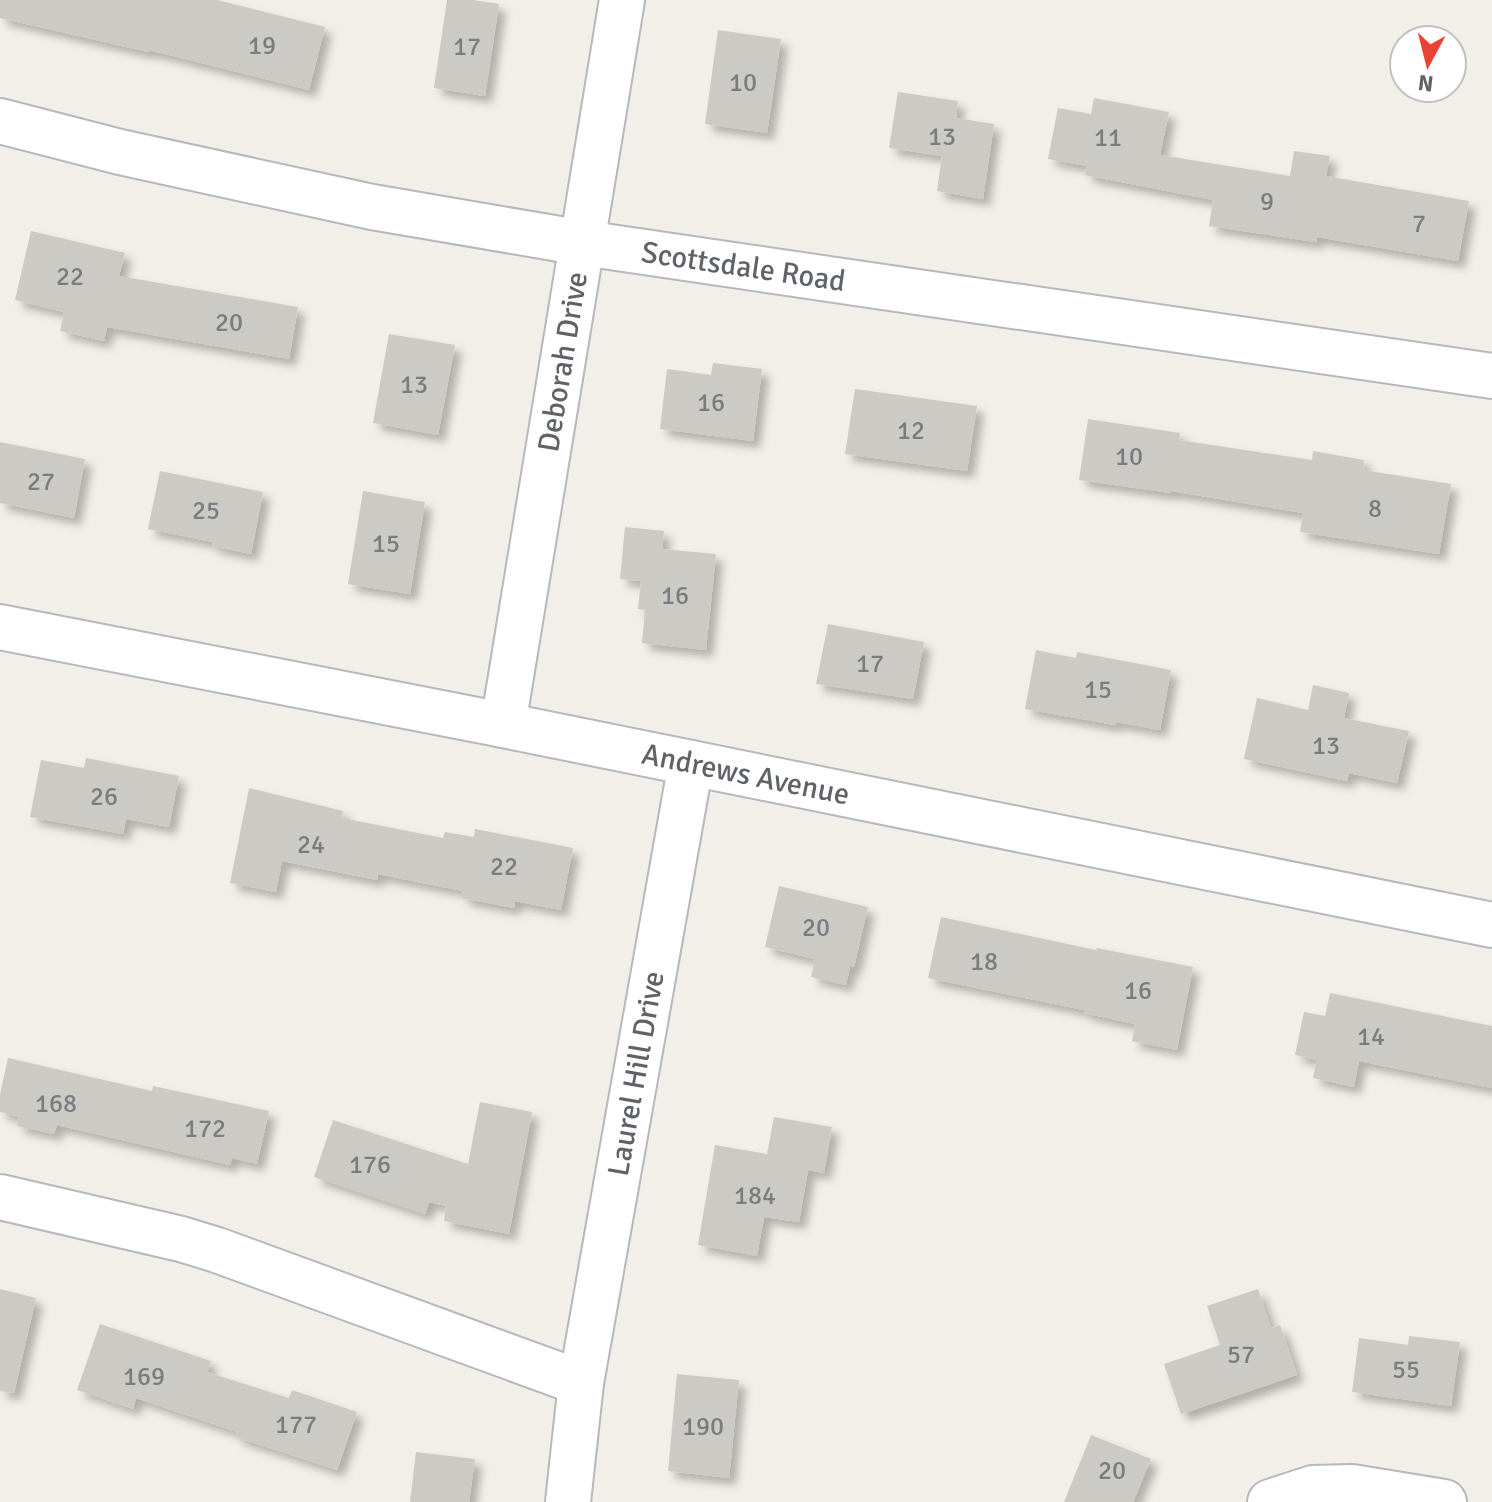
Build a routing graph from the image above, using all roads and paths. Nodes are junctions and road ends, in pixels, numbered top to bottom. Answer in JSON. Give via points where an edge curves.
{"nodes":[{"id":1,"x":622,"y":0,"type":"edge"},
{"id":2,"x":0,"y":121,"type":"edge"},
{"id":3,"x":583,"y":243,"type":"junction"},
{"id":4,"x":1492,"y":376,"type":"edge"},
{"id":5,"x":0,"y":627,"type":"edge"},
{"id":6,"x":503,"y":725,"type":"junction"},
{"id":7,"x":691,"y":763,"type":"junction"},
{"id":8,"x":1492,"y":925,"type":"edge"},
{"id":9,"x":0,"y":1197,"type":"edge"},
{"id":10,"x":581,"y":1383,"type":"junction"},
{"id":11,"x":568,"y":1502,"type":"edge"},
{"id":12,"x":1270,"y":1502,"type":"edge"},
{"id":13,"x":1444,"y":1502,"type":"edge"}],
"edges":[{"from":1,"to":3,"type":"street","name":"Deborah Drive"},
{"from":2,"to":3,"type":"street","name":"Scottsdale Road","via":[[372,207]]},
{"from":3,"to":4,"type":"street","name":"Scottsdale Road"},
{"from":3,"to":6,"type":"street","name":"Deborah Drive"},
{"from":5,"to":6,"type":"street","name":"Andrews Avenue"},
{"from":6,"to":7,"type":"street","name":"Andrews Avenue"},
{"from":7,"to":8,"type":"street","name":"Andrews Avenue"},
{"from":7,"to":10,"type":"street","name":"Laurel Hill Drive"},
{"from":9,"to":10,"type":"street","via":[[241,1257]]},
{"from":10,"to":11,"type":"street","name":"Laurel Hill Drive"},
{"from":12,"to":13,"type":"street","via":[[1313,1488],[1352,1487]]}]}
